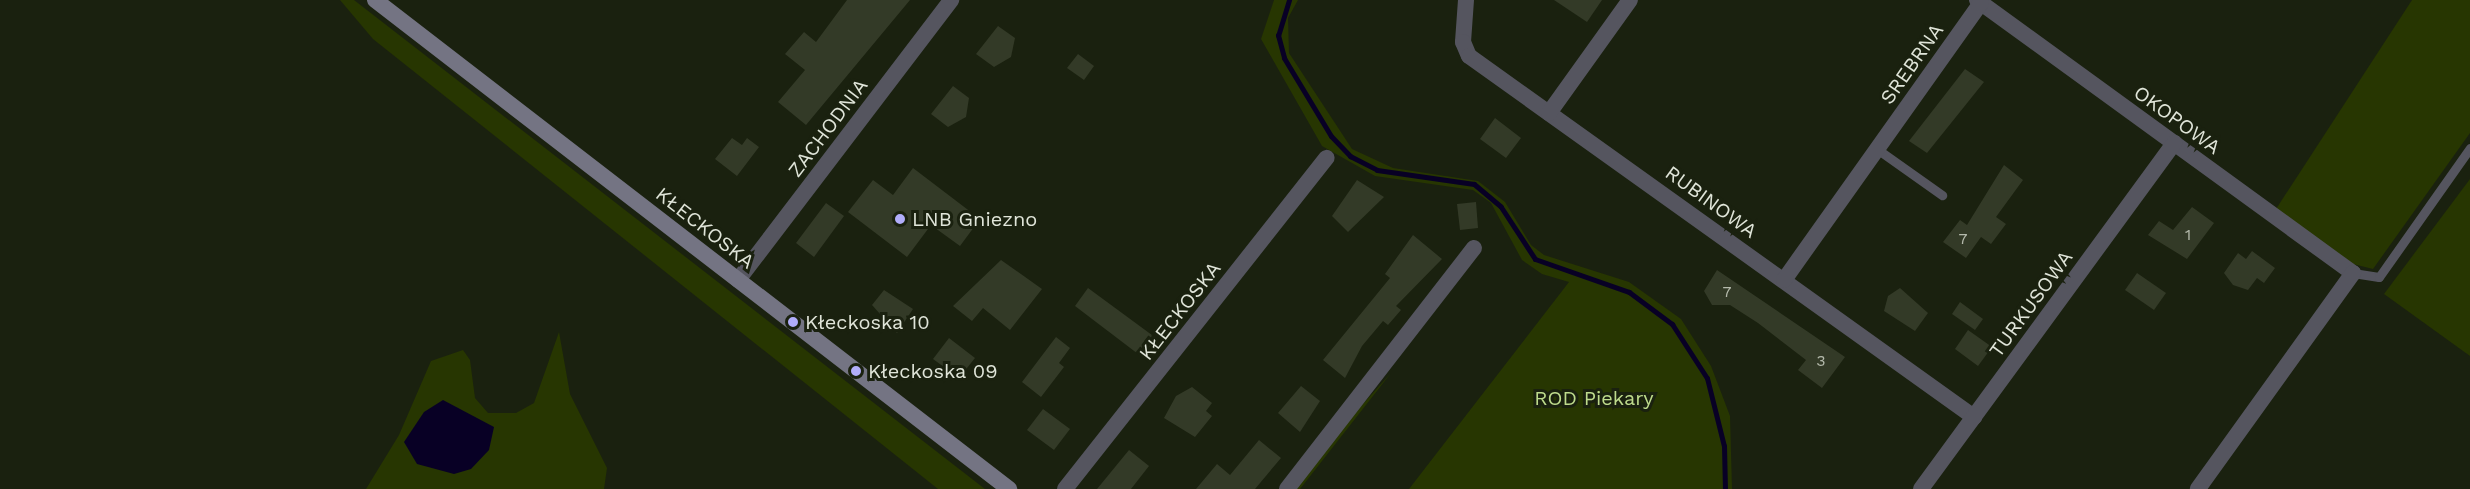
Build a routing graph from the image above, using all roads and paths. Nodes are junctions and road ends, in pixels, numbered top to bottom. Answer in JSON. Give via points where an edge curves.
{"nodes":[{"id":1,"x":375,"y":0,"type":"edge"},
{"id":2,"x":951,"y":0,"type":"edge"},
{"id":3,"x":1466,"y":0,"type":"edge"},
{"id":4,"x":1629,"y":0,"type":"edge"},
{"id":5,"x":1979,"y":2,"type":"edge"},
{"id":6,"x":1549,"y":113,"type":"junction"},
{"id":7,"x":2174,"y":143,"type":"junction"},
{"id":8,"x":2470,"y":148,"type":"edge"},
{"id":9,"x":1877,"y":150,"type":"junction"},
{"id":10,"x":1326,"y":158,"type":"dead end"},
{"id":11,"x":1942,"y":195,"type":"dead end"},
{"id":12,"x":1474,"y":248,"type":"dead end"},
{"id":13,"x":2353,"y":273,"type":"junction"},
{"id":14,"x":738,"y":280,"type":"junction"},
{"id":15,"x":1784,"y":280,"type":"junction"},
{"id":16,"x":1974,"y":417,"type":"junction"},
{"id":17,"x":1009,"y":489,"type":"edge"},
{"id":18,"x":1065,"y":489,"type":"edge"},
{"id":19,"x":1287,"y":489,"type":"edge"},
{"id":20,"x":1921,"y":489,"type":"edge"},
{"id":21,"x":2198,"y":489,"type":"edge"}],
"edges":[{"from":1,"to":14,"type":"main road","name":"KŁECKOSKA"},
{"from":2,"to":14,"type":"street","name":"ZACHODNIA"},
{"from":3,"to":6,"type":"street","name":"RUBINOWA","via":[[1463,42],[1470,56]]},
{"from":4,"to":6,"type":"street"},
{"from":5,"to":7,"type":"street","name":"OKOPOWA"},
{"from":5,"to":9,"type":"street","name":"SREBRNA"},
{"from":6,"to":15,"type":"street","name":"RUBINOWA"},
{"from":7,"to":13,"type":"street","name":"OKOPOWA"},
{"from":7,"to":16,"type":"street","name":"TURKUSOWA"},
{"from":8,"to":13,"type":"lane","via":[[2379,277]]},
{"from":9,"to":11,"type":"lane"},
{"from":9,"to":15,"type":"street","name":"SREBRNA"},
{"from":10,"to":18,"type":"street","name":"KŁECKOSKA"},
{"from":12,"to":19,"type":"street"},
{"from":13,"to":21,"type":"street"},
{"from":14,"to":17,"type":"main road","name":"KŁECKOSKA"},
{"from":15,"to":16,"type":"street","name":"RUBINOWA"},
{"from":16,"to":20,"type":"street","name":"TURKUSOWA"}]}
